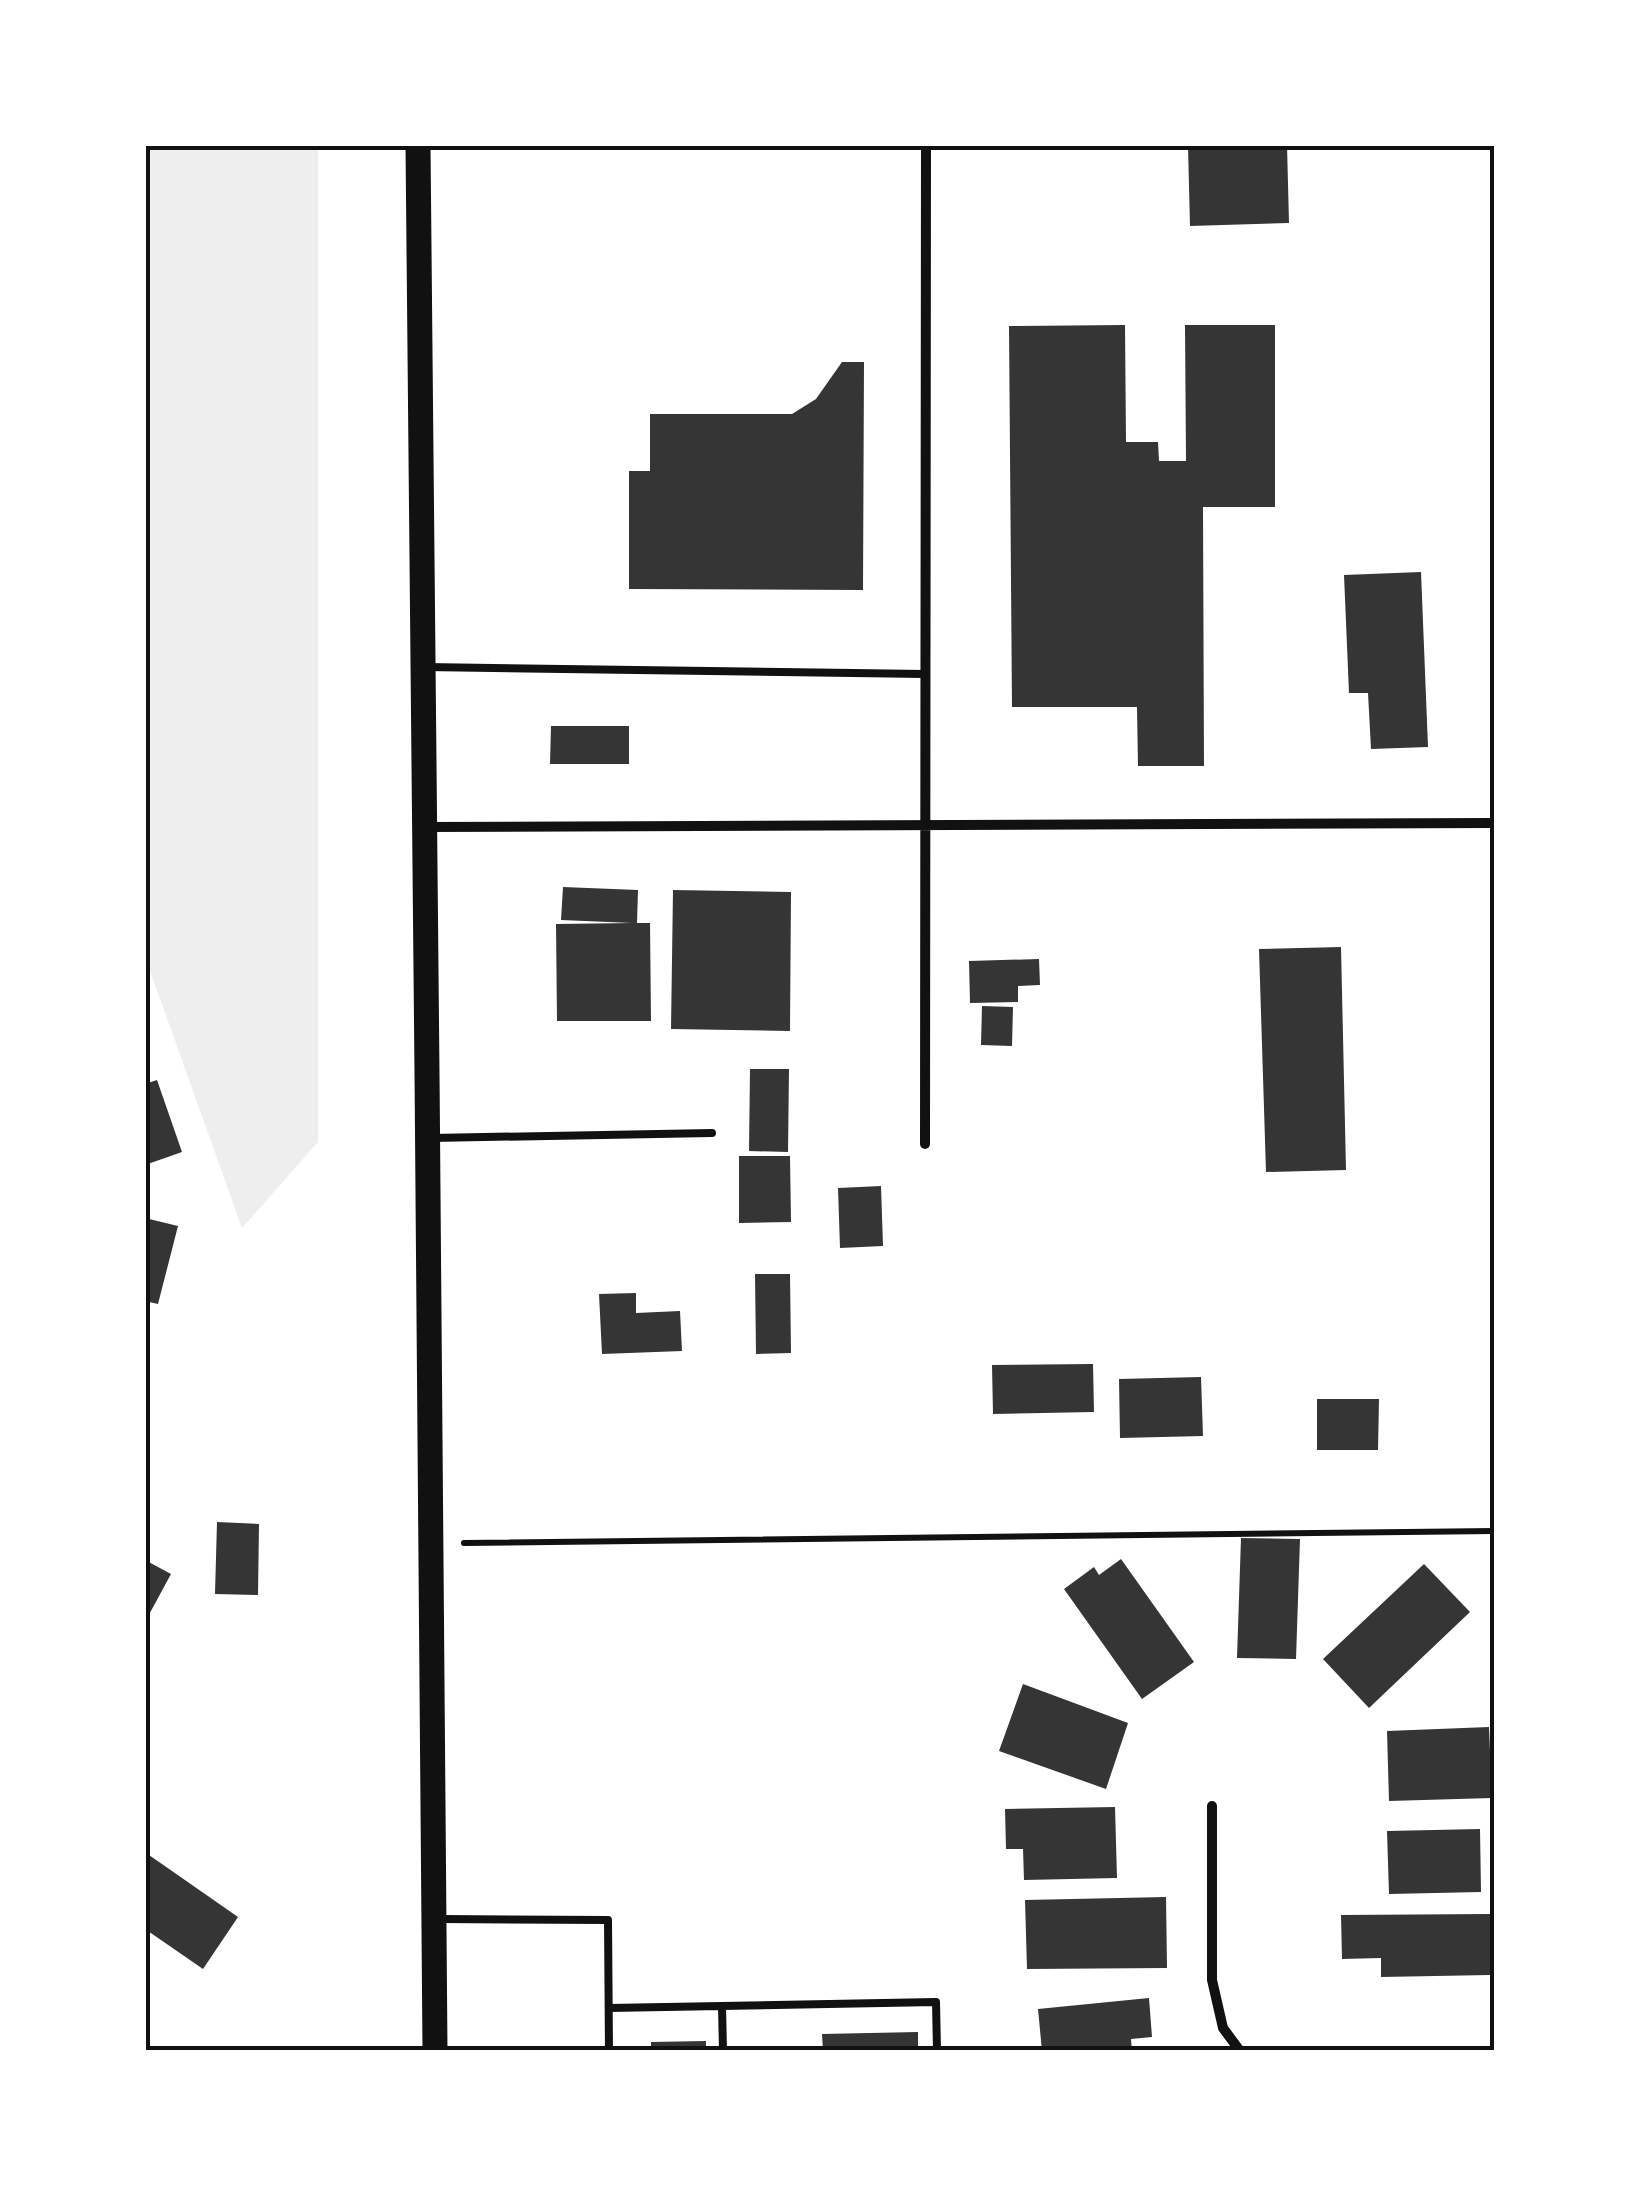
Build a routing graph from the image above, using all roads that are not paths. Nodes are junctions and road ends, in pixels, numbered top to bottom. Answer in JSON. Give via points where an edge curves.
{"nodes":[{"id":1,"x":418,"y":145,"type":"edge"},
{"id":2,"x":926,"y":145,"type":"edge"},
{"id":3,"x":421,"y":667,"type":"junction"},
{"id":4,"x":925,"y":674,"type":"junction"},
{"id":5,"x":1495,"y":823,"type":"edge"},
{"id":6,"x":925,"y":825,"type":"junction"},
{"id":7,"x":423,"y":827,"type":"junction"},
{"id":8,"x":712,"y":1133,"type":"dead end"},
{"id":9,"x":427,"y":1138,"type":"junction"},
{"id":10,"x":925,"y":1144,"type":"dead end"},
{"id":11,"x":1212,"y":1806,"type":"dead end"},
{"id":12,"x":434,"y":1919,"type":"junction"},
{"id":13,"x":722,"y":2006,"type":"junction"},
{"id":14,"x":608,"y":2008,"type":"junction"},
{"id":15,"x":435,"y":2051,"type":"edge"},
{"id":16,"x":608,"y":2051,"type":"edge"},
{"id":17,"x":723,"y":2051,"type":"edge"},
{"id":18,"x":937,"y":2051,"type":"edge"},
{"id":19,"x":1240,"y":2051,"type":"edge"}],
"edges":[{"from":1,"to":3,"type":"main road"},
{"from":2,"to":4,"type":"street"},
{"from":3,"to":4,"type":"lane"},
{"from":3,"to":7,"type":"main road"},
{"from":4,"to":6,"type":"street"},
{"from":5,"to":6,"type":"street"},
{"from":6,"to":7,"type":"street"},
{"from":6,"to":10,"type":"street"},
{"from":7,"to":9,"type":"main road"},
{"from":8,"to":9,"type":"lane"},
{"from":9,"to":12,"type":"main road"},
{"from":11,"to":19,"type":"street","via":[[1212,1980],[1223,2028]]},
{"from":12,"to":14,"type":"lane","via":[[608,1920]]},
{"from":12,"to":15,"type":"main road"},
{"from":13,"to":14,"type":"lane"},
{"from":13,"to":17,"type":"lane"},
{"from":13,"to":18,"type":"lane","via":[[936,2002]]},
{"from":14,"to":16,"type":"lane"}]}
